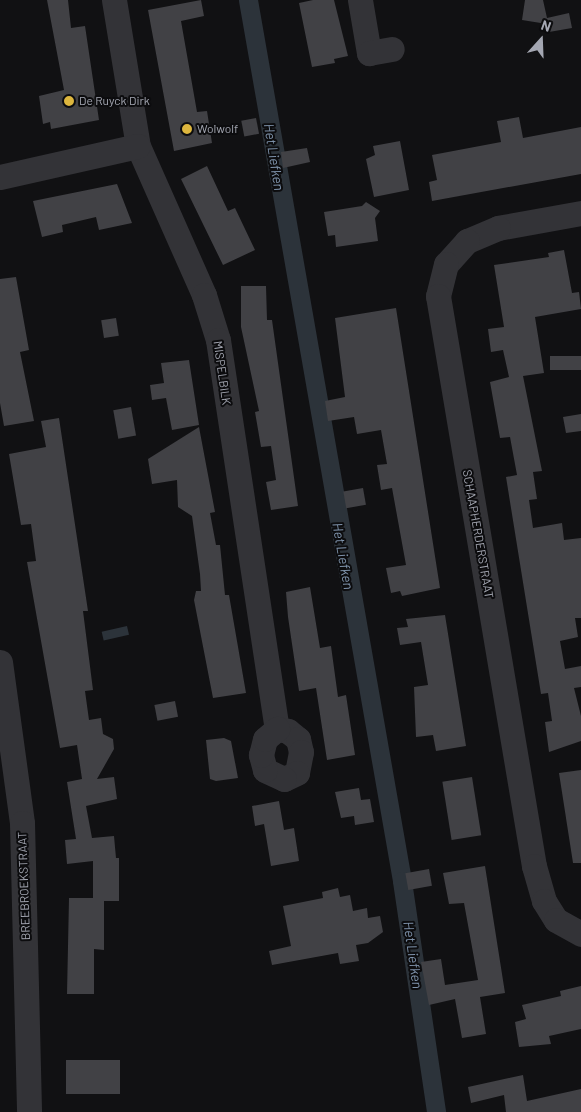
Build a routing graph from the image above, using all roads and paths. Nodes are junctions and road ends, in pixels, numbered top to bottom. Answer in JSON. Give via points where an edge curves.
{"nodes":[{"id":1,"x":114,"y":0,"type":"edge"},
{"id":2,"x":360,"y":0,"type":"edge"},
{"id":3,"x":392,"y":49,"type":"dead end"},
{"id":4,"x":138,"y":146,"type":"junction"},
{"id":5,"x":0,"y":177,"type":"edge"},
{"id":6,"x":581,"y":213,"type":"edge"},
{"id":7,"x":0,"y":662,"type":"edge"},
{"id":8,"x":277,"y":729,"type":"dead end"},
{"id":9,"x":581,"y":934,"type":"edge"},
{"id":10,"x":28,"y":1112,"type":"edge"}],
"edges":[{"from":1,"to":4,"type":"street","name":"MISPELBILK"},
{"from":2,"to":3,"type":"street","via":[[369,53]]},
{"from":4,"to":5,"type":"street"},
{"from":4,"to":8,"type":"street","name":"MISPELBILK","via":[[204,295],[218,340]]},
{"from":6,"to":9,"type":"street","name":"SCHAAPHERDERSTRAAT","via":[[498,228],[467,241],[446,264],[438,296],[534,866],[544,901],[556,920]]},
{"from":7,"to":10,"type":"street","name":"BREEBROEKSTRAAT","via":[[22,823]]}]}
